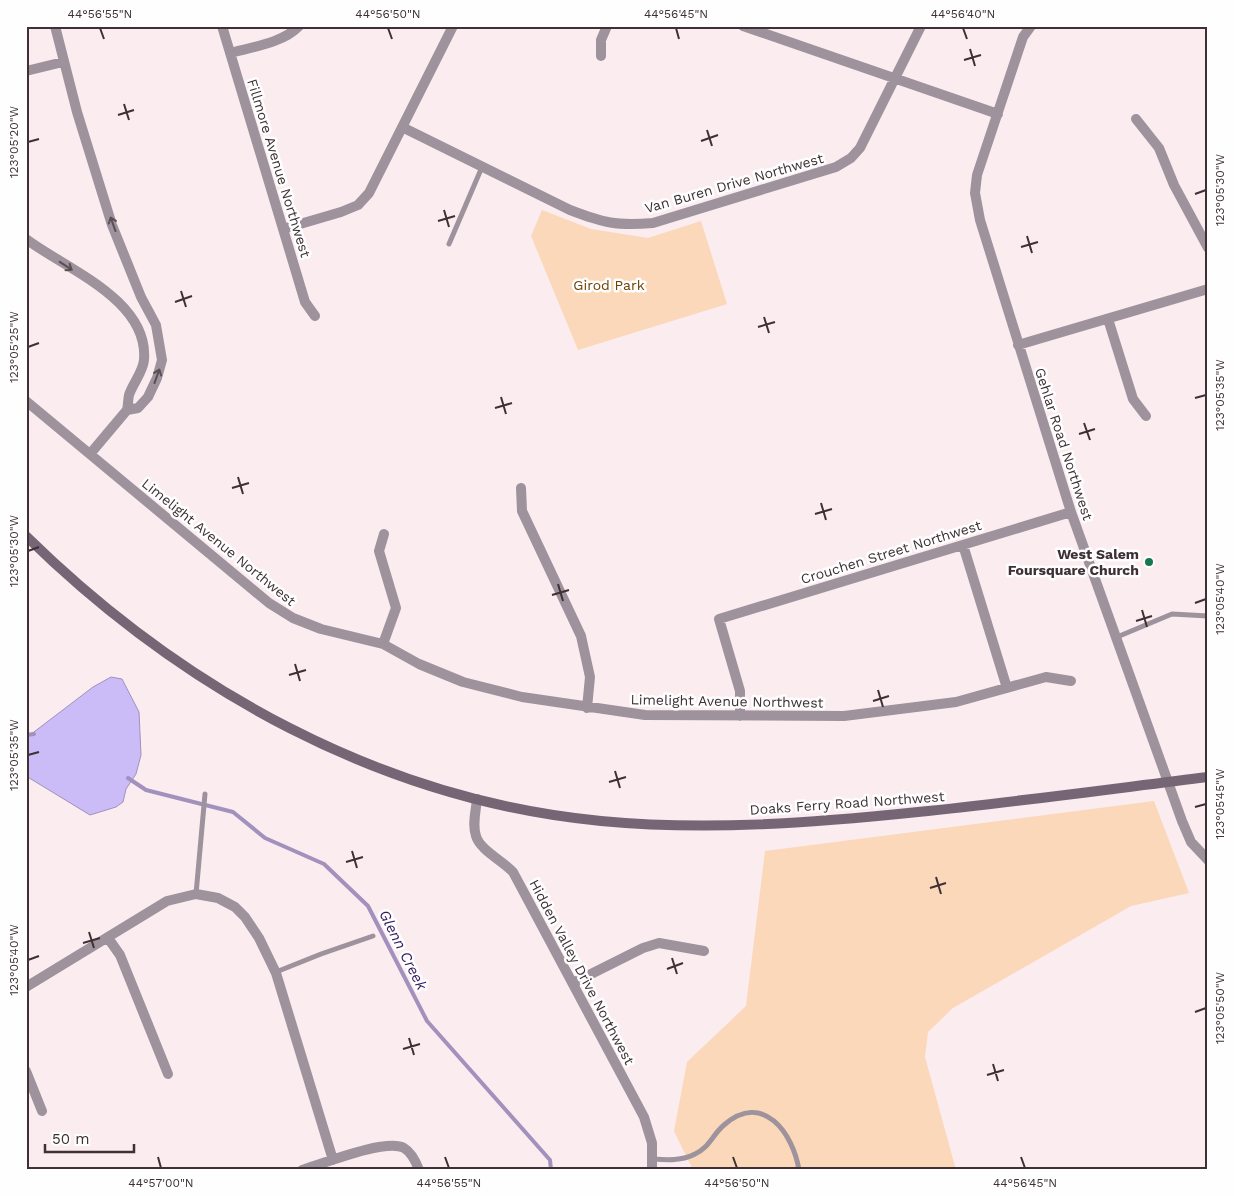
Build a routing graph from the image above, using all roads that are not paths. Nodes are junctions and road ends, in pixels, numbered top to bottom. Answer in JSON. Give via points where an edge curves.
{"nodes":[{"id":1,"x":55,"y":26,"type":"edge"},
{"id":2,"x":222,"y":26,"type":"edge"},
{"id":3,"x":299,"y":26,"type":"edge"},
{"id":4,"x":453,"y":26,"type":"edge"},
{"id":5,"x":607,"y":26,"type":"edge"},
{"id":6,"x":743,"y":26,"type":"edge"},
{"id":7,"x":921,"y":26,"type":"edge"},
{"id":8,"x":1031,"y":26,"type":"edge"},
{"id":9,"x":757,"y":28,"type":"edge"},
{"id":10,"x":230,"y":53,"type":"junction"},
{"id":11,"x":601,"y":56,"type":"dead end"},
{"id":12,"x":63,"y":62,"type":"junction"},
{"id":13,"x":26,"y":71,"type":"edge"},
{"id":14,"x":895,"y":79,"type":"junction"},
{"id":15,"x":998,"y":114,"type":"junction"},
{"id":16,"x":1136,"y":119,"type":"dead end"},
{"id":17,"x":404,"y":128,"type":"junction"},
{"id":18,"x":482,"y":167,"type":"junction"},
{"id":19,"x":283,"y":229,"type":"junction"},
{"id":20,"x":26,"y":239,"type":"edge"},
{"id":21,"x":449,"y":244,"type":"dead end"},
{"id":22,"x":1208,"y":248,"type":"edge"},
{"id":23,"x":1208,"y":289,"type":"edge"},
{"id":24,"x":314,"y":316,"type":"dead end"},
{"id":25,"x":1108,"y":319,"type":"junction"},
{"id":26,"x":1018,"y":345,"type":"junction"},
{"id":27,"x":26,"y":401,"type":"edge"},
{"id":28,"x":127,"y":410,"type":"junction"},
{"id":29,"x":1146,"y":416,"type":"dead end"},
{"id":30,"x":90,"y":454,"type":"junction"},
{"id":31,"x":521,"y":488,"type":"dead end"},
{"id":32,"x":1071,"y":512,"type":"junction"},
{"id":33,"x":384,"y":534,"type":"dead end"},
{"id":34,"x":26,"y":536,"type":"edge"},
{"id":35,"x":963,"y":545,"type":"junction"},
{"id":36,"x":1208,"y":616,"type":"edge"},
{"id":37,"x":1116,"y":637,"type":"junction"},
{"id":38,"x":383,"y":644,"type":"junction"},
{"id":39,"x":1072,"y":680,"type":"dead end"},
{"id":40,"x":1007,"y":688,"type":"junction"},
{"id":41,"x":588,"y":708,"type":"junction"},
{"id":42,"x":740,"y":716,"type":"junction"},
{"id":43,"x":1208,"y":777,"type":"edge"},
{"id":44,"x":1170,"y":782,"type":"junction"},
{"id":45,"x":205,"y":794,"type":"dead end"},
{"id":46,"x":477,"y":799,"type":"junction"},
{"id":47,"x":1208,"y":860,"type":"edge"},
{"id":48,"x":196,"y":894,"type":"junction"},
{"id":49,"x":373,"y":936,"type":"dead end"},
{"id":50,"x":108,"y":938,"type":"junction"},
{"id":51,"x":704,"y":951,"type":"dead end"},
{"id":52,"x":276,"y":973,"type":"junction"},
{"id":53,"x":573,"y":984,"type":"junction"},
{"id":54,"x":26,"y":987,"type":"edge"},
{"id":55,"x":26,"y":1071,"type":"edge"},
{"id":56,"x":168,"y":1074,"type":"dead end"},
{"id":57,"x":42,"y":1112,"type":"dead end"},
{"id":58,"x":333,"y":1160,"type":"junction"},
{"id":59,"x":653,"y":1164,"type":"edge"},
{"id":60,"x":302,"y":1170,"type":"edge"},
{"id":61,"x":418,"y":1170,"type":"edge"},
{"id":62,"x":800,"y":1170,"type":"edge"}],
"edges":[{"from":1,"to":12,"type":"street"},
{"from":2,"to":10,"type":"street","name":"Fillmore Avenue Northwest"},
{"from":3,"to":10,"type":"street","via":[[281,38]]},
{"from":4,"to":17,"type":"street"},
{"from":5,"to":11,"type":"street","via":[[601,40]]},
{"from":6,"to":9,"type":"street"},
{"from":7,"to":14,"type":"street","name":"Van Buren Drive Northwest"},
{"from":8,"to":15,"type":"street","name":"Gehlar Road Northwest","via":[[1022,37]]},
{"from":9,"to":14,"type":"street"},
{"from":10,"to":19,"type":"street","name":"Fillmore Avenue Northwest"},
{"from":12,"to":13,"type":"street"},
{"from":28,"to":12,"type":"street","one_way":true,"via":[[138,408],[158,378],[162,360],[156,325],[112,225]]},
{"from":14,"to":15,"type":"street"},
{"from":14,"to":18,"type":"street","name":"Van Buren Drive Northwest","via":[[860,148],[836,167],[653,223],[624,226],[598,221]]},
{"from":15,"to":26,"type":"street","name":"Gehlar Road Northwest","via":[[977,175],[975,193],[980,220]]},
{"from":16,"to":22,"type":"street","via":[[1159,148],[1174,185]]},
{"from":17,"to":18,"type":"street","name":"Van Buren Drive Northwest"},
{"from":17,"to":19,"type":"street","via":[[369,193],[358,205]]},
{"from":18,"to":21,"type":"lane"},
{"from":19,"to":24,"type":"street","name":"Fillmore Avenue Northwest","via":[[304,302]]},
{"from":20,"to":28,"type":"street","one_way":true,"via":[[119,300],[135,320],[143,343],[144,361]]},
{"from":23,"to":25,"type":"street"},
{"from":25,"to":26,"type":"street"},
{"from":25,"to":29,"type":"street","via":[[1132,399]]},
{"from":26,"to":32,"type":"street","name":"Gehlar Road Northwest"},
{"from":27,"to":30,"type":"street","name":"Limelight Avenue Northwest"},
{"from":28,"to":30,"type":"street"},
{"from":30,"to":38,"type":"street","name":"Limelight Avenue Northwest","via":[[277,608],[321,629]]},
{"from":31,"to":41,"type":"street","via":[[522,511],[581,636],[590,677]]},
{"from":32,"to":35,"type":"street","name":"Crouchen Street Northwest"},
{"from":32,"to":37,"type":"street","name":"Gehlar Road Northwest"},
{"from":33,"to":38,"type":"street","via":[[379,551],[396,608]]},
{"from":34,"to":46,"type":"main road","name":"Doaks Ferry Road Northwest","via":[[124,622],[190,670],[240,701],[349,757]]},
{"from":35,"to":40,"type":"street"},
{"from":35,"to":42,"type":"street","name":"Crouchen Street Northwest","via":[[719,619],[740,691]]},
{"from":36,"to":37,"type":"lane","via":[[1172,614]]},
{"from":37,"to":44,"type":"street","name":"Gehlar Road Northwest"},
{"from":38,"to":41,"type":"street","name":"Limelight Avenue Northwest","via":[[419,664],[463,682],[522,698]]},
{"from":39,"to":40,"type":"street","name":"Limelight Avenue Northwest","via":[[1046,677]]},
{"from":40,"to":42,"type":"street","name":"Limelight Avenue Northwest","via":[[956,702],[861,715]]},
{"from":41,"to":42,"type":"street","name":"Limelight Avenue Northwest","via":[[645,715]]},
{"from":43,"to":44,"type":"main road","name":"Doaks Ferry Road Northwest"},
{"from":44,"to":46,"type":"main road","name":"Doaks Ferry Road Northwest","via":[[843,820],[738,825],[600,821]]},
{"from":44,"to":47,"type":"street","name":"Gehlar Road Northwest","via":[[1191,842]]},
{"from":45,"to":48,"type":"lane"},
{"from":46,"to":53,"type":"street","name":"Hidden Valley Drive Northwest","via":[[475,835],[480,844],[513,872]]},
{"from":48,"to":50,"type":"street","via":[[167,901]]},
{"from":48,"to":52,"type":"street","via":[[218,898],[235,907],[259,938]]},
{"from":49,"to":52,"type":"lane"},
{"from":50,"to":54,"type":"street"},
{"from":50,"to":56,"type":"street","via":[[120,955]]},
{"from":51,"to":53,"type":"street","via":[[659,943]]},
{"from":52,"to":58,"type":"street"},
{"from":53,"to":59,"type":"street","name":"Hidden Valley Drive Northwest","via":[[644,1117],[652,1143]]},
{"from":55,"to":57,"type":"street"},
{"from":58,"to":60,"type":"street"},
{"from":58,"to":61,"type":"street","via":[[394,1144],[404,1148],[416,1161]]},
{"from":59,"to":62,"type":"lane","via":[[695,1154],[710,1143],[723,1125],[740,1113],[762,1114],[781,1126],[796,1152]]}]}
